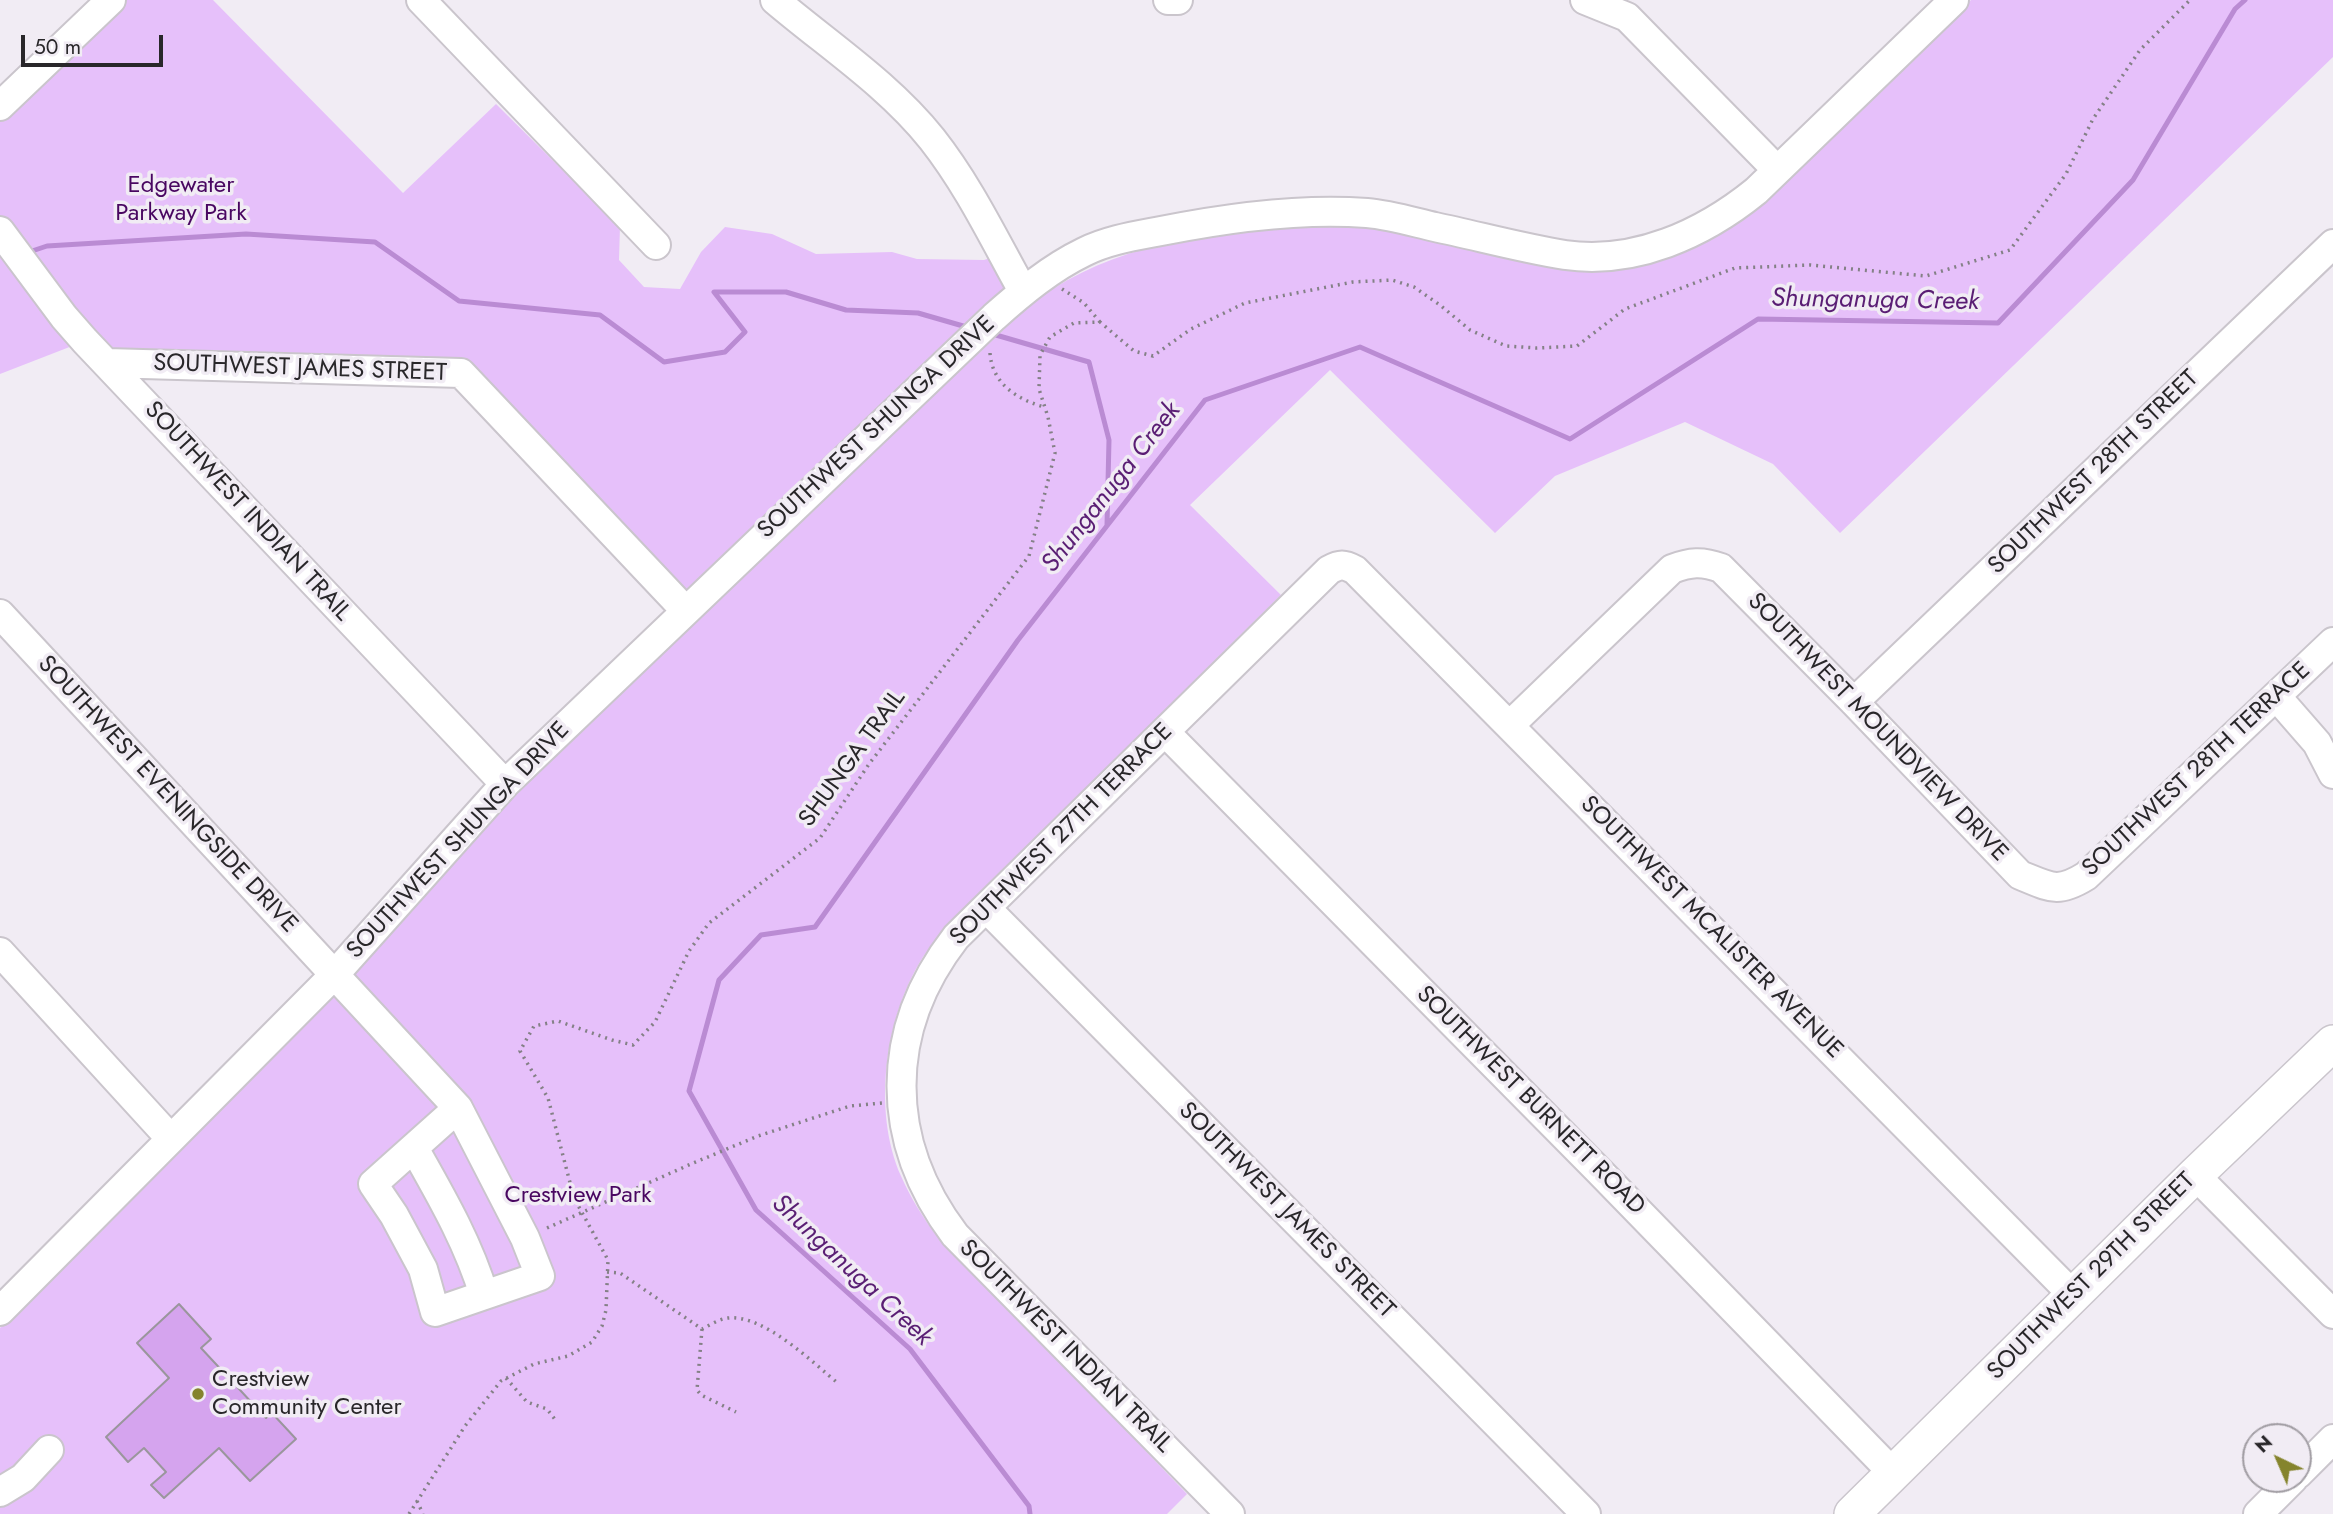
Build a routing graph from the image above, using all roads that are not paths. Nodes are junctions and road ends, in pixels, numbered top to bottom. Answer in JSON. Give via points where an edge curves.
{"nodes":[{"id":1,"x":111,"y":0,"type":"edge"},
{"id":2,"x":421,"y":0,"type":"edge"},
{"id":3,"x":775,"y":0,"type":"edge"},
{"id":4,"x":1168,"y":0,"type":"edge"},
{"id":5,"x":1178,"y":0,"type":"edge"},
{"id":6,"x":1586,"y":0,"type":"edge"},
{"id":7,"x":1954,"y":0,"type":"edge"},
{"id":8,"x":0,"y":106,"type":"edge"},
{"id":9,"x":1777,"y":170,"type":"junction"},
{"id":10,"x":0,"y":231,"type":"edge"},
{"id":11,"x":2333,"y":244,"type":"edge"},
{"id":12,"x":656,"y":245,"type":"dead end"},
{"id":13,"x":1023,"y":291,"type":"junction"},
{"id":14,"x":107,"y":363,"type":"junction"},
{"id":15,"x":1345,"y":565,"type":"joint"},
{"id":16,"x":685,"y":610,"type":"junction"},
{"id":17,"x":0,"y":614,"type":"edge"},
{"id":18,"x":2333,"y":642,"type":"edge"},
{"id":19,"x":2276,"y":696,"type":"junction"},
{"id":20,"x":1854,"y":702,"type":"junction"},
{"id":21,"x":1510,"y":725,"type":"junction"},
{"id":22,"x":1165,"y":732,"type":"junction"},
{"id":23,"x":2333,"y":774,"type":"edge"},
{"id":24,"x":505,"y":784,"type":"junction"},
{"id":25,"x":2055,"y":888,"type":"joint"},
{"id":26,"x":986,"y":908,"type":"junction"},
{"id":27,"x":0,"y":952,"type":"edge"},
{"id":28,"x":334,"y":975,"type":"junction"},
{"id":29,"x":2333,"y":1043,"type":"edge"},
{"id":30,"x":458,"y":1108,"type":"junction"},
{"id":31,"x":171,"y":1139,"type":"junction"},
{"id":32,"x":414,"y":1148,"type":"junction"},
{"id":33,"x":916,"y":1169,"type":"joint"},
{"id":34,"x":2195,"y":1175,"type":"junction"},
{"id":35,"x":484,"y":1295,"type":"junction"},
{"id":36,"x":2073,"y":1296,"type":"junction"},
{"id":37,"x":2,"y":1304,"type":"edge"},
{"id":38,"x":2333,"y":1314,"type":"edge"},
{"id":39,"x":2333,"y":1439,"type":"edge"},
{"id":40,"x":49,"y":1450,"type":"dead end"},
{"id":41,"x":2312,"y":1460,"type":"edge"},
{"id":42,"x":1893,"y":1473,"type":"junction"},
{"id":43,"x":0,"y":1492,"type":"edge"},
{"id":44,"x":2279,"y":1493,"type":"edge"},
{"id":45,"x":1230,"y":1514,"type":"edge"},
{"id":46,"x":1586,"y":1514,"type":"edge"},
{"id":47,"x":1852,"y":1514,"type":"edge"},
{"id":48,"x":2258,"y":1514,"type":"edge"}],
"edges":[{"from":1,"to":8,"type":"street"},
{"from":2,"to":12,"type":"street"},
{"from":3,"to":13,"type":"street","via":[[875,82],[931,138],[968,191]]},
{"from":4,"to":5,"type":"street"},
{"from":6,"to":9,"type":"street","via":[[1627,17]]},
{"from":7,"to":9,"type":"street","name":"SOUTHWEST SHUNGA DRIVE"},
{"from":9,"to":13,"type":"street","name":"SOUTHWEST SHUNGA DRIVE","via":[[1731,211],[1703,228],[1638,251],[1566,255],[1368,213],[1310,213],[1194,225],[1101,244]]},
{"from":10,"to":14,"type":"street","name":"SOUTHWEST INDIAN TRAIL","via":[[64,317]]},
{"from":11,"to":20,"type":"street","name":"SOUTHWEST 28TH STREET"},
{"from":13,"to":16,"type":"street","name":"SOUTHWEST SHUNGA DRIVE"},
{"from":14,"to":16,"type":"street","name":"SOUTHWEST JAMES STREET","via":[[461,373]]},
{"from":14,"to":24,"type":"street","name":"SOUTHWEST INDIAN TRAIL"},
{"from":15,"to":21,"type":"street","name":"SOUTHWEST MCALISTER AVENUE"},
{"from":15,"to":22,"type":"street","name":"SOUTHWEST 27TH TERRACE","via":[[1329,570]]},
{"from":16,"to":24,"type":"street","name":"SOUTHWEST SHUNGA DRIVE"},
{"from":17,"to":28,"type":"street","name":"SOUTHWEST EVENINGSIDE DRIVE"},
{"from":18,"to":19,"type":"street","name":"SOUTHWEST 28TH TERRACE"},
{"from":19,"to":23,"type":"street","via":[[2307,730]]},
{"from":19,"to":25,"type":"street","name":"SOUTHWEST 28TH TERRACE","via":[[2086,876]]},
{"from":20,"to":21,"type":"street","name":"SOUTHWEST MOUNDVIEW DRIVE","via":[[1721,568],[1688,563],[1672,569]]},
{"from":20,"to":25,"type":"street","name":"SOUTHWEST MOUNDVIEW DRIVE","via":[[2020,875]]},
{"from":21,"to":36,"type":"street","name":"SOUTHWEST MCALISTER AVENUE"},
{"from":22,"to":26,"type":"street","name":"SOUTHWEST 27TH TERRACE"},
{"from":22,"to":42,"type":"street","name":"SOUTHWEST BURNETT ROAD"},
{"from":24,"to":28,"type":"street","name":"SOUTHWEST SHUNGA DRIVE"},
{"from":26,"to":33,"type":"street","name":"SOUTHWEST 27TH TERRACE","via":[[938,962],[909,1027],[902,1102]]},
{"from":26,"to":46,"type":"street","name":"SOUTHWEST JAMES STREET"},
{"from":27,"to":31,"type":"street"},
{"from":28,"to":30,"type":"street","name":"SOUTHWEST EVENINGSIDE DRIVE"},
{"from":28,"to":31,"type":"street","name":"SOUTHWEST SHUNGA DRIVE"},
{"from":29,"to":34,"type":"main road","name":"SOUTHWEST 29TH STREET"},
{"from":30,"to":32,"type":"street"},
{"from":30,"to":35,"type":"street","name":"SOUTHWEST EVENINGSIDE DRIVE","via":[[540,1276]]},
{"from":31,"to":37,"type":"street","name":"SOUTHWEST SHUNGA DRIVE"},
{"from":32,"to":35,"type":"street","via":[[457,1224]]},
{"from":32,"to":35,"type":"street","via":[[373,1184],[423,1269],[435,1312]]},
{"from":33,"to":45,"type":"street","name":"SOUTHWEST INDIAN TRAIL","via":[[940,1216],[956,1235]]},
{"from":34,"to":36,"type":"main road","name":"SOUTHWEST 29TH STREET"},
{"from":34,"to":38,"type":"street"},
{"from":36,"to":42,"type":"main road","name":"SOUTHWEST 29TH STREET"},
{"from":39,"to":41,"type":"street"},
{"from":40,"to":43,"type":"street","via":[[23,1478]]},
{"from":42,"to":47,"type":"main road","name":"SOUTHWEST 29TH STREET"},
{"from":44,"to":48,"type":"street"}]}
